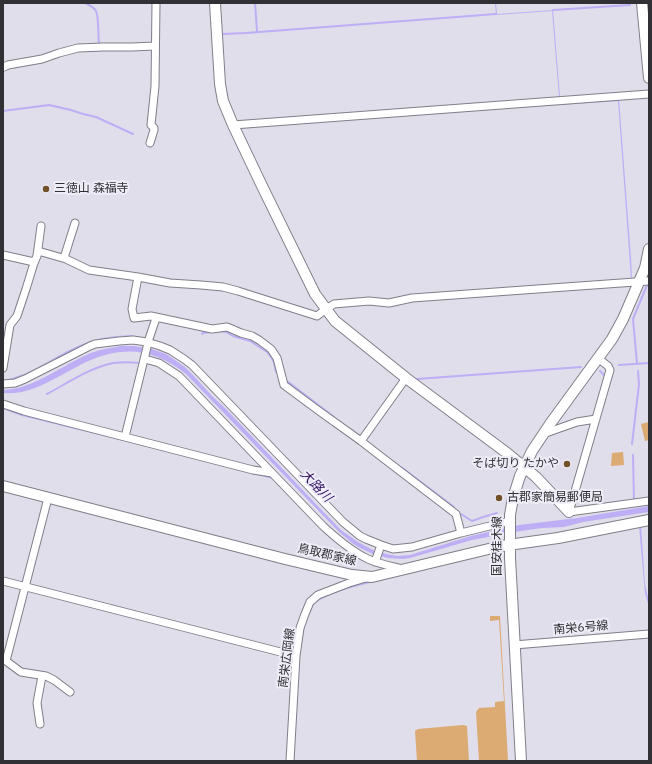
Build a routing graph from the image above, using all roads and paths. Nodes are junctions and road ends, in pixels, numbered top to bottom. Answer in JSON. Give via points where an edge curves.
{"nodes":[{"id":1,"x":156,"y":3,"type":"edge"},
{"id":2,"x":215,"y":3,"type":"edge"},
{"id":3,"x":642,"y":3,"type":"edge"},
{"id":4,"x":156,"y":46,"type":"junction"},
{"id":5,"x":4,"y":67,"type":"dead end"},
{"id":6,"x":649,"y":78,"type":"edge"},
{"id":7,"x":649,"y":94,"type":"edge"},
{"id":8,"x":233,"y":125,"type":"junction"},
{"id":9,"x":150,"y":143,"type":"dead end"},
{"id":10,"x":75,"y":223,"type":"dead end"},
{"id":11,"x":41,"y":226,"type":"dead end"},
{"id":12,"x":649,"y":249,"type":"edge"},
{"id":13,"x":38,"y":251,"type":"junction"},
{"id":14,"x":3,"y":255,"type":"edge"},
{"id":15,"x":64,"y":258,"type":"junction"},
{"id":16,"x":34,"y":262,"type":"junction"},
{"id":17,"x":138,"y":277,"type":"junction"},
{"id":18,"x":644,"y":281,"type":"edge"},
{"id":19,"x":326,"y":309,"type":"junction"},
{"id":20,"x":156,"y":318,"type":"junction"},
{"id":21,"x":148,"y":343,"type":"junction"},
{"id":22,"x":145,"y":359,"type":"junction"},
{"id":23,"x":599,"y":359,"type":"junction"},
{"id":24,"x":3,"y":368,"type":"edge"},
{"id":25,"x":406,"y":378,"type":"junction"},
{"id":26,"x":3,"y":384,"type":"edge"},
{"id":27,"x":3,"y":404,"type":"edge"},
{"id":28,"x":596,"y":419,"type":"junction"},
{"id":29,"x":543,"y":434,"type":"junction"},
{"id":30,"x":125,"y":436,"type":"junction"},
{"id":31,"x":361,"y":441,"type":"junction"},
{"id":32,"x":524,"y":467,"type":"junction"},
{"id":33,"x":272,"y":473,"type":"junction"},
{"id":34,"x":3,"y":486,"type":"edge"},
{"id":35,"x":48,"y":498,"type":"junction"},
{"id":36,"x":649,"y":501,"type":"edge"},
{"id":37,"x":569,"y":512,"type":"junction"},
{"id":38,"x":649,"y":520,"type":"edge"},
{"id":39,"x":510,"y":523,"type":"junction"},
{"id":40,"x":461,"y":533,"type":"junction"},
{"id":41,"x":510,"y":541,"type":"junction"},
{"id":42,"x":381,"y":545,"type":"junction"},
{"id":43,"x":375,"y":562,"type":"junction"},
{"id":44,"x":402,"y":569,"type":"junction"},
{"id":45,"x":372,"y":577,"type":"junction"},
{"id":46,"x":3,"y":581,"type":"edge"},
{"id":47,"x":26,"y":587,"type":"junction"},
{"id":48,"x":649,"y":634,"type":"edge"},
{"id":49,"x":514,"y":645,"type":"junction"},
{"id":50,"x":296,"y":656,"type":"junction"},
{"id":51,"x":42,"y":676,"type":"junction"},
{"id":52,"x":70,"y":692,"type":"dead end"},
{"id":53,"x":40,"y":724,"type":"dead end"},
{"id":54,"x":290,"y":761,"type":"edge"},
{"id":55,"x":520,"y":761,"type":"edge"}],
"edges":[{"from":1,"to":4,"type":"street"},
{"from":2,"to":8,"type":"main road","via":[[220,84],[223,101]]},
{"from":3,"to":6,"type":"main road"},
{"from":4,"to":5,"type":"street","via":[[84,47]]},
{"from":4,"to":9,"type":"street","via":[[151,126],[154,130]]},
{"from":7,"to":8,"type":"street"},
{"from":8,"to":19,"type":"main road","via":[[315,294]]},
{"from":10,"to":15,"type":"street"},
{"from":11,"to":13,"type":"street"},
{"from":12,"to":18,"type":"main road","name":"国安桂木線"},
{"from":13,"to":15,"type":"street"},
{"from":13,"to":16,"type":"street"},
{"from":14,"to":16,"type":"street"},
{"from":15,"to":17,"type":"street","via":[[89,270]]},
{"from":16,"to":24,"type":"street","via":[[17,316],[10,325]]},
{"from":17,"to":19,"type":"street","via":[[238,290],[317,316]]},
{"from":17,"to":20,"type":"street","via":[[132,309],[134,318]]},
{"from":18,"to":19,"type":"street","via":[[412,298],[389,303],[350,302],[334,304]]},
{"from":18,"to":23,"type":"main road","name":"国安桂木線"},
{"from":19,"to":25,"type":"main road","via":[[335,321]]},
{"from":20,"to":21,"type":"street"},
{"from":20,"to":31,"type":"street","via":[[212,329],[227,327],[259,340],[271,349],[277,358],[284,385]]},
{"from":21,"to":22,"type":"street"},
{"from":21,"to":26,"type":"street","via":[[119,340],[95,344],[25,379]]},
{"from":21,"to":42,"type":"street","via":[[170,350],[192,365],[343,522],[360,536]]},
{"from":22,"to":30,"type":"street"},
{"from":22,"to":33,"type":"street","via":[[159,363],[179,376]]},
{"from":23,"to":28,"type":"street","via":[[610,370]]},
{"from":23,"to":29,"type":"main road","name":"国安桂木線"},
{"from":25,"to":31,"type":"street"},
{"from":25,"to":32,"type":"main road"},
{"from":27,"to":30,"type":"street"},
{"from":28,"to":29,"type":"street","via":[[577,422]]},
{"from":28,"to":37,"type":"street"},
{"from":29,"to":32,"type":"main road","name":"国安桂木線"},
{"from":30,"to":33,"type":"street"},
{"from":31,"to":40,"type":"street","via":[[456,514]]},
{"from":32,"to":37,"type":"main road"},
{"from":32,"to":39,"type":"main road","name":"国安桂木線","via":[[513,498]]},
{"from":33,"to":43,"type":"street","via":[[337,539]]},
{"from":34,"to":35,"type":"main road","name":"鳥取郡家線"},
{"from":35,"to":45,"type":"main road","name":"鳥取郡家線","via":[[293,561],[352,575]]},
{"from":35,"to":47,"type":"street"},
{"from":36,"to":37,"type":"street"},
{"from":38,"to":41,"type":"main road","name":"鳥取郡家線","via":[[558,538]]},
{"from":39,"to":40,"type":"street"},
{"from":39,"to":41,"type":"main road","name":"国安桂木線"},
{"from":40,"to":42,"type":"street","via":[[412,547],[393,549]]},
{"from":41,"to":44,"type":"main road","name":"鳥取郡家線"},
{"from":41,"to":49,"type":"main road","name":"国安桂木線"},
{"from":42,"to":43,"type":"street"},
{"from":43,"to":44,"type":"street"},
{"from":44,"to":45,"type":"main road","name":"鳥取郡家線"},
{"from":45,"to":50,"type":"street","name":"南栄広岡線","via":[[318,595],[310,602],[300,628]]},
{"from":46,"to":47,"type":"street"},
{"from":47,"to":50,"type":"street"},
{"from":47,"to":51,"type":"street","via":[[6,661],[21,672]]},
{"from":48,"to":49,"type":"street","name":"南栄6号線"},
{"from":49,"to":55,"type":"main road","name":"国安桂木線"},
{"from":50,"to":54,"type":"street","name":"南栄広岡線"},
{"from":51,"to":52,"type":"street","via":[[54,680]]},
{"from":51,"to":53,"type":"street","via":[[37,703]]}]}
